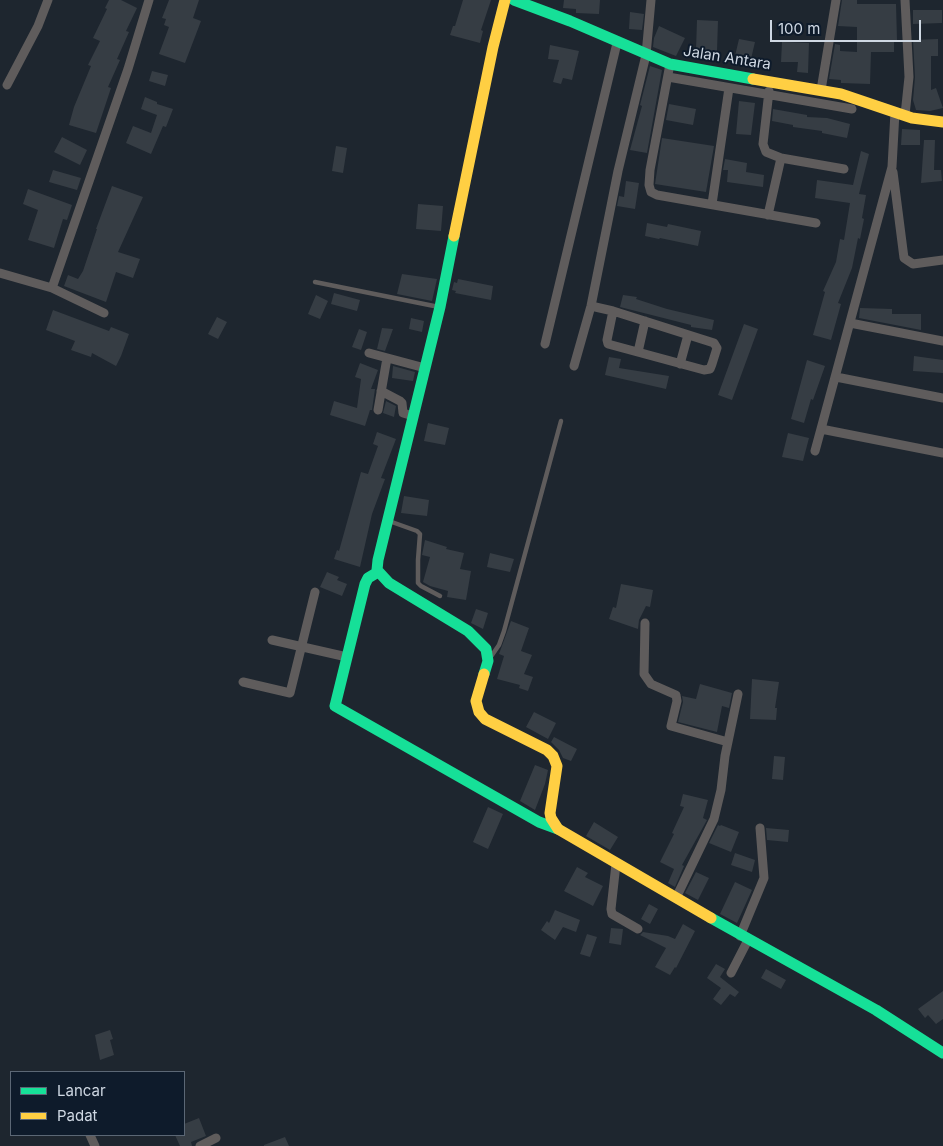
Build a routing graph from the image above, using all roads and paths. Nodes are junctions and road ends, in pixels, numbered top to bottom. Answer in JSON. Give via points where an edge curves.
{"nodes":[{"id":1,"x":48,"y":0,"type":"edge"},
{"id":2,"x":149,"y":0,"type":"edge"},
{"id":3,"x":505,"y":0,"type":"edge"},
{"id":4,"x":514,"y":0,"type":"edge"},
{"id":5,"x":651,"y":0,"type":"edge"},
{"id":6,"x":836,"y":0,"type":"edge"},
{"id":7,"x":905,"y":0,"type":"edge"},
{"id":8,"x":617,"y":43,"type":"junction"},
{"id":9,"x":646,"y":55,"type":"junction"},
{"id":10,"x":670,"y":64,"type":"junction"},
{"id":11,"x":668,"y":77,"type":"junction"},
{"id":12,"x":769,"y":80,"type":"junction"},
{"id":13,"x":7,"y":85,"type":"dead end"},
{"id":14,"x":729,"y":88,"type":"junction"},
{"id":15,"x":821,"y":90,"type":"junction"},
{"id":16,"x":769,"y":95,"type":"junction"},
{"id":17,"x":852,"y":109,"type":"dead end"},
{"id":18,"x":900,"y":114,"type":"junction"},
{"id":19,"x":943,"y":122,"type":"edge"},
{"id":20,"x":781,"y":158,"type":"junction"},
{"id":21,"x":892,"y":167,"type":"junction"},
{"id":22,"x":844,"y":169,"type":"dead end"},
{"id":23,"x":712,"y":204,"type":"junction"},
{"id":24,"x":768,"y":216,"type":"junction"},
{"id":25,"x":816,"y":223,"type":"dead end"},
{"id":26,"x":943,"y":260,"type":"edge"},
{"id":27,"x":0,"y":273,"type":"edge"},
{"id":28,"x":316,"y":282,"type":"dead end"},
{"id":29,"x":52,"y":288,"type":"junction"},
{"id":30,"x":591,"y":306,"type":"junction"},
{"id":31,"x":440,"y":307,"type":"junction"},
{"id":32,"x":613,"y":311,"type":"junction"},
{"id":33,"x":104,"y":313,"type":"dead end"},
{"id":34,"x":645,"y":321,"type":"junction"},
{"id":35,"x":850,"y":323,"type":"junction"},
{"id":36,"x":688,"y":335,"type":"junction"},
{"id":37,"x":943,"y":341,"type":"edge"},
{"id":38,"x":545,"y":344,"type":"dead end"},
{"id":39,"x":638,"y":352,"type":"junction"},
{"id":40,"x":369,"y":353,"type":"dead end"},
{"id":41,"x":387,"y":358,"type":"junction"},
{"id":42,"x":680,"y":364,"type":"junction"},
{"id":43,"x":574,"y":366,"type":"dead end"},
{"id":44,"x":425,"y":368,"type":"junction"},
{"id":45,"x":836,"y":377,"type":"junction"},
{"id":46,"x":381,"y":391,"type":"junction"},
{"id":47,"x":943,"y":398,"type":"edge"},
{"id":48,"x":378,"y":410,"type":"dead end"},
{"id":49,"x":412,"y":416,"type":"junction"},
{"id":50,"x":561,"y":421,"type":"dead end"},
{"id":51,"x":821,"y":430,"type":"junction"},
{"id":52,"x":815,"y":451,"type":"dead end"},
{"id":53,"x":943,"y":453,"type":"edge"},
{"id":54,"x":387,"y":521,"type":"junction"},
{"id":55,"x":378,"y":572,"type":"junction"},
{"id":56,"x":315,"y":592,"type":"dead end"},
{"id":57,"x":440,"y":596,"type":"dead end"},
{"id":58,"x":645,"y":623,"type":"dead end"},
{"id":59,"x":272,"y":640,"type":"dead end"},
{"id":60,"x":302,"y":647,"type":"junction"},
{"id":61,"x":347,"y":657,"type":"junction"},
{"id":62,"x":488,"y":661,"type":"junction"},
{"id":63,"x":243,"y":682,"type":"dead end"},
{"id":64,"x":738,"y":694,"type":"dead end"},
{"id":65,"x":728,"y":742,"type":"junction"},
{"id":66,"x":558,"y":828,"type":"junction"},
{"id":67,"x":760,"y":828,"type":"dead end"},
{"id":68,"x":616,"y":864,"type":"junction"},
{"id":69,"x":676,"y":898,"type":"junction"},
{"id":70,"x":638,"y":929,"type":"dead end"},
{"id":71,"x":744,"y":938,"type":"junction"},
{"id":72,"x":731,"y":973,"type":"dead end"},
{"id":73,"x":943,"y":1053,"type":"edge"},
{"id":74,"x":216,"y":1138,"type":"dead end"},
{"id":75,"x":200,"y":1146,"type":"edge"}],
"edges":[{"from":1,"to":13,"type":"street"},
{"from":2,"to":29,"type":"street"},
{"from":3,"to":31,"type":"street"},
{"from":4,"to":8,"type":"street","name":"Jalan Antara","via":[[570,20]]},
{"from":5,"to":9,"type":"street"},
{"from":6,"to":15,"type":"street"},
{"from":7,"to":18,"type":"street","via":[[909,77]]},
{"from":8,"to":9,"type":"street","name":"Jalan Antara"},
{"from":8,"to":38,"type":"street"},
{"from":9,"to":10,"type":"street","name":"Jalan Antara"},
{"from":9,"to":30,"type":"street","via":[[618,171]]},
{"from":10,"to":11,"type":"street"},
{"from":10,"to":12,"type":"street","name":"Jalan Antara"},
{"from":11,"to":14,"type":"street"},
{"from":11,"to":23,"type":"street","via":[[650,170],[650,189],[657,195]]},
{"from":12,"to":15,"type":"street","name":"Jalan Antara"},
{"from":12,"to":16,"type":"street"},
{"from":14,"to":16,"type":"street"},
{"from":14,"to":23,"type":"street"},
{"from":15,"to":18,"type":"street","name":"Jalan Antara"},
{"from":16,"to":17,"type":"street"},
{"from":16,"to":20,"type":"street","via":[[763,144],[766,152]]},
{"from":18,"to":19,"type":"street","name":"Jalan Antara","via":[[923,121]]},
{"from":18,"to":21,"type":"street"},
{"from":20,"to":22,"type":"street"},
{"from":20,"to":24,"type":"street"},
{"from":21,"to":26,"type":"street","via":[[904,258],[913,264]]},
{"from":21,"to":35,"type":"street"},
{"from":23,"to":24,"type":"street"},
{"from":24,"to":25,"type":"street"},
{"from":27,"to":29,"type":"street"},
{"from":28,"to":31,"type":"lane"},
{"from":29,"to":33,"type":"street"},
{"from":30,"to":32,"type":"street"},
{"from":30,"to":43,"type":"street"},
{"from":31,"to":44,"type":"street"},
{"from":32,"to":34,"type":"street"},
{"from":32,"to":39,"type":"street","via":[[606,340],[608,344]]},
{"from":34,"to":36,"type":"street"},
{"from":34,"to":39,"type":"street"},
{"from":35,"to":37,"type":"street"},
{"from":35,"to":45,"type":"street"},
{"from":36,"to":42,"type":"street"},
{"from":36,"to":42,"type":"street","via":[[714,343],[718,348],[707,370]]},
{"from":39,"to":42,"type":"street"},
{"from":40,"to":41,"type":"street"},
{"from":41,"to":44,"type":"street"},
{"from":41,"to":46,"type":"street"},
{"from":44,"to":49,"type":"street"},
{"from":45,"to":47,"type":"street"},
{"from":45,"to":51,"type":"street"},
{"from":46,"to":48,"type":"street"},
{"from":46,"to":49,"type":"street","via":[[400,400],[403,412]]},
{"from":49,"to":54,"type":"street"},
{"from":50,"to":62,"type":"lane","via":[[501,641]]},
{"from":51,"to":52,"type":"street"},
{"from":51,"to":53,"type":"street"},
{"from":54,"to":55,"type":"street"},
{"from":54,"to":57,"type":"lane","via":[[420,534],[418,583]]},
{"from":55,"to":61,"type":"street","via":[[368,578]]},
{"from":55,"to":62,"type":"street","via":[[389,583],[475,636],[486,649]]},
{"from":56,"to":60,"type":"street"},
{"from":58,"to":65,"type":"street","via":[[644,674],[651,684],[676,695],[671,726]]},
{"from":59,"to":60,"type":"street"},
{"from":60,"to":61,"type":"street"},
{"from":60,"to":63,"type":"street","via":[[290,693]]},
{"from":61,"to":66,"type":"street","via":[[335,706],[539,822]]},
{"from":62,"to":66,"type":"street","via":[[476,701],[479,712],[485,719],[553,756],[557,766],[550,813]]},
{"from":64,"to":65,"type":"street"},
{"from":65,"to":69,"type":"street","via":[[714,819]]},
{"from":66,"to":68,"type":"street"},
{"from":67,"to":71,"type":"street","via":[[764,878]]},
{"from":68,"to":69,"type":"street"},
{"from":68,"to":70,"type":"street","via":[[612,914]]},
{"from":69,"to":71,"type":"street"},
{"from":71,"to":72,"type":"street"},
{"from":71,"to":73,"type":"street","via":[[876,1010]]},
{"from":74,"to":75,"type":"street"}]}
